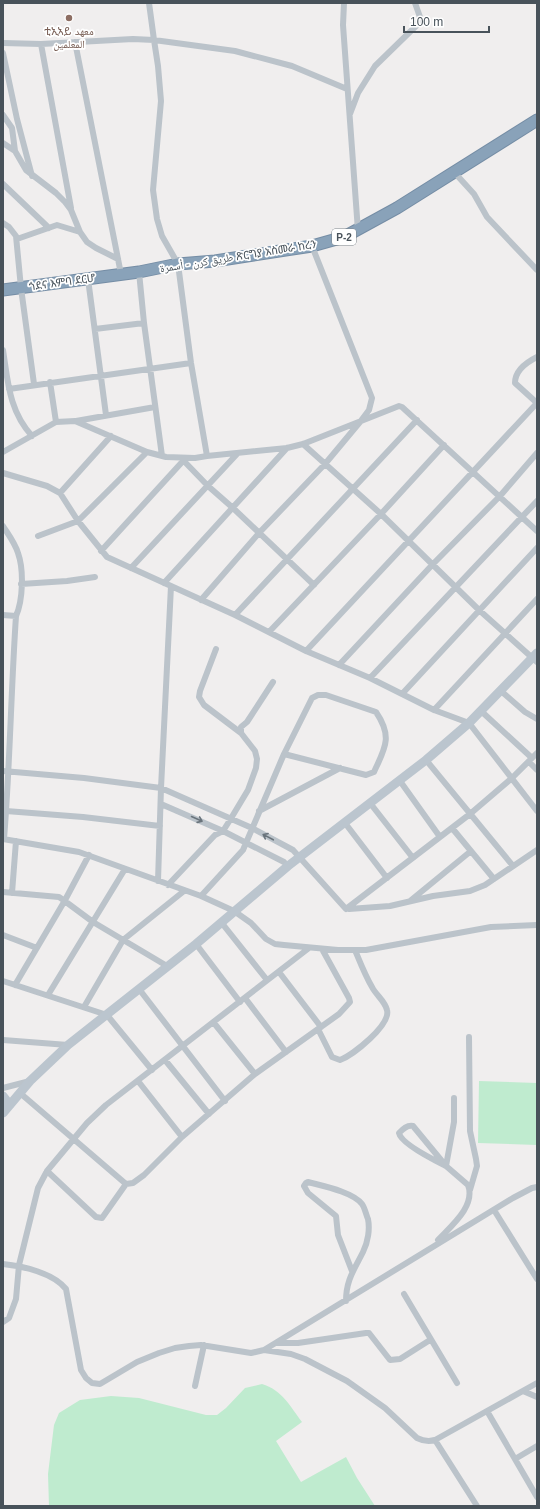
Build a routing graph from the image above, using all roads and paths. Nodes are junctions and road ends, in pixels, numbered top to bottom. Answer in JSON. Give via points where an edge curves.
{"nodes":[{"id":1,"x":149,"y":3,"type":"edge"},
{"id":2,"x":344,"y":3,"type":"edge"},
{"id":3,"x":415,"y":3,"type":"edge"},
{"id":4,"x":154,"y":40,"type":"junction"},
{"id":5,"x":75,"y":42,"type":"junction"},
{"id":6,"x":3,"y":43,"type":"edge"},
{"id":7,"x":41,"y":44,"type":"junction"},
{"id":8,"x":3,"y":52,"type":"edge"},
{"id":9,"x":347,"y":89,"type":"junction"},
{"id":10,"x":3,"y":115,"type":"edge"},
{"id":11,"x":349,"y":117,"type":"junction"},
{"id":12,"x":537,"y":120,"type":"edge"},
{"id":13,"x":3,"y":143,"type":"edge"},
{"id":14,"x":15,"y":151,"type":"junction"},
{"id":15,"x":454,"y":172,"type":"junction"},
{"id":16,"x":32,"y":176,"type":"junction"},
{"id":17,"x":3,"y":184,"type":"edge"},
{"id":18,"x":71,"y":210,"type":"junction"},
{"id":19,"x":3,"y":223,"type":"edge"},
{"id":20,"x":49,"y":228,"type":"junction"},
{"id":21,"x":358,"y":231,"type":"junction"},
{"id":22,"x":80,"y":232,"type":"junction"},
{"id":23,"x":17,"y":239,"type":"junction"},
{"id":24,"x":312,"y":246,"type":"junction"},
{"id":25,"x":118,"y":259,"type":"junction"},
{"id":26,"x":178,"y":264,"type":"junction"},
{"id":27,"x":537,"y":270,"type":"edge"},
{"id":28,"x":139,"y":272,"type":"junction"},
{"id":29,"x":121,"y":274,"type":"junction"},
{"id":30,"x":88,"y":279,"type":"junction"},
{"id":31,"x":21,"y":288,"type":"junction"},
{"id":32,"x":3,"y":290,"type":"edge"},
{"id":33,"x":144,"y":323,"type":"junction"},
{"id":34,"x":95,"y":329,"type":"junction"},
{"id":35,"x":3,"y":350,"type":"edge"},
{"id":36,"x":537,"y":357,"type":"edge"},
{"id":37,"x":191,"y":363,"type":"junction"},
{"id":38,"x":151,"y":368,"type":"junction"},
{"id":39,"x":100,"y":376,"type":"junction"},
{"id":40,"x":50,"y":382,"type":"junction"},
{"id":41,"x":34,"y":384,"type":"junction"},
{"id":42,"x":9,"y":389,"type":"junction"},
{"id":43,"x":537,"y":403,"type":"edge"},
{"id":44,"x":155,"y":408,"type":"junction"},
{"id":45,"x":106,"y":415,"type":"junction"},
{"id":46,"x":417,"y":420,"type":"junction"},
{"id":47,"x":75,"y":421,"type":"junction"},
{"id":48,"x":56,"y":422,"type":"junction"},
{"id":49,"x":360,"y":422,"type":"junction"},
{"id":50,"x":32,"y":436,"type":"junction"},
{"id":51,"x":111,"y":436,"type":"junction"},
{"id":52,"x":303,"y":444,"type":"junction"},
{"id":53,"x":444,"y":445,"type":"junction"},
{"id":54,"x":287,"y":448,"type":"junction"},
{"id":55,"x":3,"y":452,"type":"edge"},
{"id":56,"x":147,"y":452,"type":"junction"},
{"id":57,"x":537,"y":453,"type":"edge"},
{"id":58,"x":237,"y":454,"type":"junction"},
{"id":59,"x":162,"y":456,"type":"junction"},
{"id":60,"x":206,"y":456,"type":"junction"},
{"id":61,"x":182,"y":460,"type":"junction"},
{"id":62,"x":325,"y":464,"type":"junction"},
{"id":63,"x":473,"y":471,"type":"junction"},
{"id":64,"x":3,"y":473,"type":"edge"},
{"id":65,"x":208,"y":486,"type":"junction"},
{"id":66,"x":353,"y":488,"type":"junction"},
{"id":67,"x":60,"y":493,"type":"junction"},
{"id":68,"x":500,"y":496,"type":"junction"},
{"id":69,"x":537,"y":501,"type":"edge"},
{"id":70,"x":233,"y":508,"type":"junction"},
{"id":71,"x":381,"y":514,"type":"junction"},
{"id":72,"x":522,"y":516,"type":"junction"},
{"id":73,"x":78,"y":521,"type":"junction"},
{"id":74,"x":3,"y":526,"type":"edge"},
{"id":75,"x":537,"y":531,"type":"edge"},
{"id":76,"x":260,"y":533,"type":"junction"},
{"id":77,"x":38,"y":536,"type":"dead end"},
{"id":78,"x":409,"y":540,"type":"junction"},
{"id":79,"x":537,"y":548,"type":"edge"},
{"id":80,"x":101,"y":551,"type":"junction"},
{"id":81,"x":287,"y":559,"type":"junction"},
{"id":82,"x":433,"y":564,"type":"junction"},
{"id":83,"x":131,"y":568,"type":"junction"},
{"id":84,"x":95,"y":578,"type":"dead end"},
{"id":85,"x":164,"y":583,"type":"junction"},
{"id":86,"x":21,"y":584,"type":"junction"},
{"id":87,"x":314,"y":585,"type":"junction"},
{"id":88,"x":171,"y":586,"type":"junction"},
{"id":89,"x":456,"y":586,"type":"junction"},
{"id":90,"x":537,"y":599,"type":"edge"},
{"id":91,"x":201,"y":600,"type":"junction"},
{"id":92,"x":479,"y":610,"type":"junction"},
{"id":93,"x":3,"y":615,"type":"edge"},
{"id":94,"x":235,"y":615,"type":"junction"},
{"id":95,"x":16,"y":616,"type":"junction"},
{"id":96,"x":269,"y":632,"type":"junction"},
{"id":97,"x":506,"y":632,"type":"junction"},
{"id":98,"x":216,"y":649,"type":"dead end"},
{"id":99,"x":306,"y":650,"type":"junction"},
{"id":100,"x":535,"y":657,"type":"edge"},
{"id":101,"x":339,"y":665,"type":"junction"},
{"id":102,"x":370,"y":678,"type":"junction"},
{"id":103,"x":273,"y":682,"type":"dead end"},
{"id":104,"x":501,"y":691,"type":"junction"},
{"id":105,"x":402,"y":694,"type":"junction"},
{"id":106,"x":3,"y":699,"type":"edge"},
{"id":107,"x":11,"y":700,"type":"junction"},
{"id":108,"x":434,"y":710,"type":"junction"},
{"id":109,"x":482,"y":711,"type":"junction"},
{"id":110,"x":537,"y":719,"type":"edge"},
{"id":111,"x":470,"y":724,"type":"junction"},
{"id":112,"x":241,"y":733,"type":"junction"},
{"id":113,"x":284,"y":754,"type":"junction"},
{"id":114,"x":533,"y":757,"type":"edge"},
{"id":115,"x":426,"y":760,"type":"junction"},
{"id":116,"x":340,"y":768,"type":"junction"},
{"id":117,"x":537,"y":770,"type":"edge"},
{"id":118,"x":6,"y":771,"type":"edge"},
{"id":119,"x":512,"y":778,"type":"junction"},
{"id":120,"x":400,"y":781,"type":"junction"},
{"id":121,"x":161,"y":788,"type":"junction"},
{"id":122,"x":5,"y":796,"type":"edge"},
{"id":123,"x":370,"y":803,"type":"junction"},
{"id":124,"x":161,"y":804,"type":"junction"},
{"id":125,"x":6,"y":811,"type":"junction"},
{"id":126,"x":259,"y":811,"type":"junction"},
{"id":127,"x":537,"y":811,"type":"edge"},
{"id":128,"x":470,"y":814,"type":"junction"},
{"id":129,"x":230,"y":820,"type":"junction"},
{"id":130,"x":345,"y":823,"type":"junction"},
{"id":131,"x":160,"y":826,"type":"junction"},
{"id":132,"x":252,"y":828,"type":"junction"},
{"id":133,"x":452,"y":828,"type":"junction"},
{"id":134,"x":223,"y":831,"type":"junction"},
{"id":135,"x":440,"y":837,"type":"junction"},
{"id":136,"x":4,"y":839,"type":"edge"},
{"id":137,"x":16,"y":841,"type":"junction"},
{"id":138,"x":247,"y":843,"type":"junction"},
{"id":139,"x":537,"y":850,"type":"edge"},
{"id":140,"x":471,"y":851,"type":"junction"},
{"id":141,"x":89,"y":855,"type":"junction"},
{"id":142,"x":300,"y":858,"type":"junction"},
{"id":143,"x":414,"y":858,"type":"junction"},
{"id":144,"x":288,"y":866,"type":"junction"},
{"id":145,"x":514,"y":866,"type":"junction"},
{"id":146,"x":125,"y":869,"type":"junction"},
{"id":147,"x":387,"y":878,"type":"junction"},
{"id":148,"x":494,"y":879,"type":"junction"},
{"id":149,"x":158,"y":881,"type":"junction"},
{"id":150,"x":168,"y":885,"type":"junction"},
{"id":151,"x":184,"y":890,"type":"junction"},
{"id":152,"x":3,"y":892,"type":"edge"},
{"id":153,"x":12,"y":894,"type":"junction"},
{"id":154,"x":201,"y":896,"type":"junction"},
{"id":155,"x":64,"y":902,"type":"junction"},
{"id":156,"x":408,"y":902,"type":"junction"},
{"id":157,"x":347,"y":909,"type":"junction"},
{"id":158,"x":234,"y":912,"type":"junction"},
{"id":159,"x":94,"y":922,"type":"junction"},
{"id":160,"x":221,"y":922,"type":"junction"},
{"id":161,"x":537,"y":925,"type":"edge"},
{"id":162,"x":3,"y":935,"type":"edge"},
{"id":163,"x":124,"y":940,"type":"junction"},
{"id":164,"x":196,"y":944,"type":"junction"},
{"id":165,"x":37,"y":948,"type":"junction"},
{"id":166,"x":310,"y":948,"type":"junction"},
{"id":167,"x":322,"y":949,"type":"junction"},
{"id":168,"x":355,"y":950,"type":"junction"},
{"id":169,"x":167,"y":966,"type":"junction"},
{"id":170,"x":279,"y":972,"type":"junction"},
{"id":171,"x":267,"y":980,"type":"junction"},
{"id":172,"x":3,"y":981,"type":"edge"},
{"id":173,"x":15,"y":985,"type":"junction"},
{"id":174,"x":139,"y":989,"type":"junction"},
{"id":175,"x":48,"y":995,"type":"junction"},
{"id":176,"x":243,"y":1000,"type":"junction"},
{"id":177,"x":84,"y":1007,"type":"junction"},
{"id":178,"x":107,"y":1015,"type":"junction"},
{"id":179,"x":214,"y":1023,"type":"junction"},
{"id":180,"x":319,"y":1028,"type":"junction"},
{"id":181,"x":469,"y":1037,"type":"dead end"},
{"id":182,"x":3,"y":1040,"type":"edge"},
{"id":183,"x":68,"y":1045,"type":"junction"},
{"id":184,"x":183,"y":1046,"type":"junction"},
{"id":185,"x":286,"y":1052,"type":"junction"},
{"id":186,"x":165,"y":1060,"type":"junction"},
{"id":187,"x":152,"y":1070,"type":"junction"},
{"id":188,"x":255,"y":1074,"type":"junction"},
{"id":189,"x":30,"y":1081,"type":"junction"},
{"id":190,"x":138,"y":1081,"type":"junction"},
{"id":191,"x":3,"y":1088,"type":"edge"},
{"id":192,"x":20,"y":1093,"type":"junction"},
{"id":193,"x":3,"y":1096,"type":"edge"},
{"id":194,"x":454,"y":1098,"type":"dead end"},
{"id":195,"x":226,"y":1100,"type":"junction"},
{"id":196,"x":10,"y":1105,"type":"junction"},
{"id":197,"x":3,"y":1113,"type":"edge"},
{"id":198,"x":209,"y":1114,"type":"junction"},
{"id":199,"x":182,"y":1137,"type":"junction"},
{"id":200,"x":74,"y":1138,"type":"junction"},
{"id":201,"x":446,"y":1166,"type":"junction"},
{"id":202,"x":47,"y":1171,"type":"junction"},
{"id":203,"x":126,"y":1184,"type":"junction"},
{"id":204,"x":537,"y":1188,"type":"edge"},
{"id":205,"x":470,"y":1190,"type":"junction"},
{"id":206,"x":494,"y":1210,"type":"junction"},
{"id":207,"x":433,"y":1246,"type":"junction"},
{"id":208,"x":3,"y":1264,"type":"edge"},
{"id":209,"x":19,"y":1265,"type":"junction"},
{"id":210,"x":352,"y":1271,"type":"junction"},
{"id":211,"x":537,"y":1279,"type":"edge"},
{"id":212,"x":404,"y":1294,"type":"dead end"},
{"id":213,"x":346,"y":1301,"type":"junction"},
{"id":214,"x":3,"y":1322,"type":"edge"},
{"id":215,"x":430,"y":1340,"type":"junction"},
{"id":216,"x":274,"y":1344,"type":"junction"},
{"id":217,"x":204,"y":1346,"type":"junction"},
{"id":218,"x":264,"y":1350,"type":"junction"},
{"id":219,"x":457,"y":1383,"type":"dead end"},
{"id":220,"x":537,"y":1383,"type":"edge"},
{"id":221,"x":195,"y":1386,"type":"dead end"},
{"id":222,"x":523,"y":1391,"type":"junction"},
{"id":223,"x":537,"y":1397,"type":"edge"},
{"id":224,"x":487,"y":1411,"type":"junction"},
{"id":225,"x":435,"y":1440,"type":"junction"},
{"id":226,"x":537,"y":1446,"type":"edge"},
{"id":227,"x":515,"y":1459,"type":"junction"},
{"id":228,"x":537,"y":1497,"type":"edge"},
{"id":229,"x":477,"y":1506,"type":"edge"}],
"edges":[{"from":1,"to":4,"type":"street"},
{"from":2,"to":9,"type":"street"},
{"from":3,"to":11,"type":"street","via":[[420,17],[417,25],[375,66],[358,93]]},
{"from":4,"to":5,"type":"street","via":[[133,38]]},
{"from":4,"to":9,"type":"street","via":[[235,51],[292,66]]},
{"from":4,"to":26,"type":"street","via":[[160,101],[153,190],[157,219]]},
{"from":5,"to":7,"type":"street"},
{"from":5,"to":25,"type":"street"},
{"from":6,"to":7,"type":"street"},
{"from":7,"to":18,"type":"street"},
{"from":8,"to":16,"type":"street"},
{"from":9,"to":11,"type":"street"},
{"from":10,"to":14,"type":"street","via":[[13,132]]},
{"from":11,"to":21,"type":"street"},
{"from":12,"to":15,"type":"highway","name":"طريق كرن - أسمرة ጽርግያ አስመራ ከረን","number":"P-2"},
{"from":13,"to":14,"type":"street"},
{"from":14,"to":16,"type":"street"},
{"from":15,"to":21,"type":"highway","name":"طريق كرن - أسمرة ጽርግያ አስመራ ከረን","number":"P-2"},
{"from":15,"to":27,"type":"street","via":[[474,194],[487,216]]},
{"from":16,"to":18,"type":"street","via":[[56,193]]},
{"from":17,"to":20,"type":"street"},
{"from":18,"to":22,"type":"street"},
{"from":19,"to":23,"type":"street","via":[[14,232]]},
{"from":20,"to":22,"type":"street","via":[[59,225]]},
{"from":20,"to":23,"type":"street"},
{"from":21,"to":24,"type":"highway","name":"طريق كرن - أسمرة ጽርግያ አስመራ ከረን","number":"P-2"},
{"from":22,"to":25,"type":"street","via":[[87,242]]},
{"from":23,"to":31,"type":"street"},
{"from":24,"to":26,"type":"highway","name":"طريق كرن - أسمرة ጽርግያ አስመራ ከረን","number":"P-2"},
{"from":24,"to":49,"type":"street","via":[[372,398],[369,410]]},
{"from":25,"to":29,"type":"street"},
{"from":26,"to":28,"type":"highway","name":"طريق كرن - أسمرة ጽርግያ አስመራ ከረን","number":"P-2"},
{"from":26,"to":37,"type":"street"},
{"from":28,"to":29,"type":"highway","name":"طريق كرن - أسمرة ጽርግያ አስመራ ከረን","number":"P-2"},
{"from":28,"to":33,"type":"street"},
{"from":29,"to":30,"type":"highway","name":"ጎደና እምባ ደርሆ","number":"P-2"},
{"from":30,"to":31,"type":"highway","name":"ጎደና እምባ ደርሆ","number":"P-2"},
{"from":30,"to":34,"type":"street"},
{"from":31,"to":32,"type":"highway","name":"ጎደና እምባ ደርሆ","number":"P-2"},
{"from":31,"to":41,"type":"street"},
{"from":33,"to":34,"type":"street"},
{"from":33,"to":38,"type":"street"},
{"from":34,"to":39,"type":"street"},
{"from":35,"to":42,"type":"street"},
{"from":36,"to":43,"type":"street","via":[[530,360],[517,373],[515,379],[515,383]]},
{"from":37,"to":38,"type":"street"},
{"from":37,"to":60,"type":"street"},
{"from":38,"to":39,"type":"street"},
{"from":38,"to":44,"type":"street"},
{"from":39,"to":40,"type":"street"},
{"from":39,"to":45,"type":"street"},
{"from":40,"to":41,"type":"street"},
{"from":40,"to":48,"type":"street"},
{"from":41,"to":42,"type":"street"},
{"from":42,"to":50,"type":"street","via":[[13,407]]},
{"from":43,"to":63,"type":"street"},
{"from":44,"to":45,"type":"street"},
{"from":44,"to":59,"type":"street"},
{"from":45,"to":47,"type":"street"},
{"from":46,"to":49,"type":"street","via":[[400,406]]},
{"from":46,"to":53,"type":"street"},
{"from":46,"to":66,"type":"street"},
{"from":47,"to":48,"type":"street"},
{"from":47,"to":51,"type":"street"},
{"from":48,"to":50,"type":"street"},
{"from":49,"to":52,"type":"street"},
{"from":49,"to":62,"type":"street"},
{"from":50,"to":55,"type":"street"},
{"from":51,"to":56,"type":"street"},
{"from":51,"to":67,"type":"street"},
{"from":52,"to":54,"type":"street"},
{"from":52,"to":62,"type":"street"},
{"from":53,"to":63,"type":"street"},
{"from":53,"to":71,"type":"street"},
{"from":54,"to":58,"type":"street"},
{"from":54,"to":70,"type":"street"},
{"from":56,"to":59,"type":"street"},
{"from":56,"to":73,"type":"street"},
{"from":57,"to":68,"type":"street"},
{"from":58,"to":60,"type":"street"},
{"from":58,"to":65,"type":"street"},
{"from":59,"to":61,"type":"street"},
{"from":60,"to":61,"type":"street"},
{"from":61,"to":65,"type":"street"},
{"from":61,"to":80,"type":"street"},
{"from":62,"to":66,"type":"street"},
{"from":62,"to":76,"type":"street"},
{"from":63,"to":68,"type":"street"},
{"from":63,"to":78,"type":"street"},
{"from":64,"to":67,"type":"street","via":[[47,486]]},
{"from":65,"to":70,"type":"street"},
{"from":65,"to":83,"type":"street"},
{"from":66,"to":71,"type":"street"},
{"from":66,"to":81,"type":"street"},
{"from":67,"to":73,"type":"street"},
{"from":68,"to":72,"type":"street"},
{"from":68,"to":82,"type":"street"},
{"from":69,"to":72,"type":"street"},
{"from":70,"to":76,"type":"street"},
{"from":70,"to":85,"type":"street"},
{"from":71,"to":78,"type":"street"},
{"from":71,"to":87,"type":"street"},
{"from":72,"to":75,"type":"street"},
{"from":72,"to":89,"type":"street"},
{"from":73,"to":77,"type":"street"},
{"from":73,"to":80,"type":"street"},
{"from":74,"to":86,"type":"street","via":[[19,555]]},
{"from":76,"to":81,"type":"street"},
{"from":76,"to":91,"type":"street"},
{"from":78,"to":82,"type":"street"},
{"from":78,"to":99,"type":"street"},
{"from":79,"to":92,"type":"street"},
{"from":80,"to":83,"type":"street","via":[[107,558]]},
{"from":81,"to":87,"type":"street"},
{"from":81,"to":94,"type":"street"},
{"from":82,"to":89,"type":"street"},
{"from":82,"to":101,"type":"street"},
{"from":83,"to":85,"type":"street"},
{"from":84,"to":86,"type":"street"},
{"from":85,"to":88,"type":"street"},
{"from":86,"to":95,"type":"street","via":[[20,605]]},
{"from":87,"to":96,"type":"street"},
{"from":88,"to":91,"type":"street"},
{"from":88,"to":121,"type":"street"},
{"from":89,"to":92,"type":"street"},
{"from":89,"to":102,"type":"street"},
{"from":90,"to":97,"type":"street"},
{"from":91,"to":94,"type":"street"},
{"from":92,"to":97,"type":"street"},
{"from":92,"to":105,"type":"street"},
{"from":93,"to":95,"type":"street"},
{"from":94,"to":96,"type":"street"},
{"from":95,"to":107,"type":"street"},
{"from":96,"to":99,"type":"street"},
{"from":97,"to":100,"type":"street"},
{"from":97,"to":108,"type":"street"},
{"from":98,"to":112,"type":"street","via":[[199,697],[204,705]]},
{"from":99,"to":101,"type":"street"},
{"from":100,"to":104,"type":"main road"},
{"from":101,"to":102,"type":"street"},
{"from":102,"to":105,"type":"street"},
{"from":103,"to":112,"type":"street","via":[[241,727]]},
{"from":104,"to":109,"type":"main road"},
{"from":104,"to":110,"type":"street"},
{"from":105,"to":108,"type":"street"},
{"from":106,"to":107,"type":"street"},
{"from":107,"to":118,"type":"street"},
{"from":108,"to":111,"type":"street"},
{"from":109,"to":111,"type":"main road"},
{"from":109,"to":114,"type":"street"},
{"from":111,"to":115,"type":"main road"},
{"from":111,"to":119,"type":"street"},
{"from":112,"to":129,"type":"street","via":[[255,751],[256,768],[248,790]]},
{"from":113,"to":116,"type":"street"},
{"from":113,"to":116,"type":"street","via":[[312,698],[326,695],[376,712],[386,737],[385,747],[374,772],[366,775]]},
{"from":113,"to":126,"type":"street"},
{"from":114,"to":117,"type":"street"},
{"from":114,"to":119,"type":"street"},
{"from":115,"to":120,"type":"main road"},
{"from":115,"to":128,"type":"street"},
{"from":116,"to":126,"type":"street"},
{"from":118,"to":121,"type":"street"},
{"from":118,"to":122,"type":"street"},
{"from":119,"to":127,"type":"street"},
{"from":119,"to":128,"type":"street"},
{"from":120,"to":123,"type":"main road"},
{"from":120,"to":135,"type":"street"},
{"from":121,"to":124,"type":"street"},
{"from":121,"to":129,"type":"street"},
{"from":122,"to":125,"type":"street"},
{"from":123,"to":130,"type":"main road"},
{"from":123,"to":143,"type":"street"},
{"from":124,"to":131,"type":"street"},
{"from":124,"to":134,"type":"street","one_way":true},
{"from":125,"to":131,"type":"street","via":[[83,816]]},
{"from":125,"to":136,"type":"street"},
{"from":126,"to":132,"type":"street"},
{"from":128,"to":133,"type":"street"},
{"from":128,"to":145,"type":"street"},
{"from":129,"to":132,"type":"street"},
{"from":129,"to":134,"type":"street"},
{"from":130,"to":142,"type":"main road"},
{"from":130,"to":147,"type":"street"},
{"from":131,"to":149,"type":"street"},
{"from":132,"to":138,"type":"street"},
{"from":142,"to":132,"type":"street","one_way":true,"via":[[293,850]]},
{"from":133,"to":135,"type":"street"},
{"from":133,"to":140,"type":"street"},
{"from":134,"to":138,"type":"street"},
{"from":134,"to":150,"type":"street","via":[[215,835]]},
{"from":135,"to":143,"type":"street"},
{"from":136,"to":137,"type":"street"},
{"from":137,"to":141,"type":"street"},
{"from":137,"to":153,"type":"street"},
{"from":138,"to":144,"type":"street"},
{"from":138,"to":154,"type":"street"},
{"from":139,"to":145,"type":"street"},
{"from":140,"to":148,"type":"street"},
{"from":140,"to":156,"type":"street"},
{"from":141,"to":146,"type":"street"},
{"from":141,"to":155,"type":"street"},
{"from":142,"to":144,"type":"main road"},
{"from":142,"to":157,"type":"street"},
{"from":143,"to":147,"type":"street"},
{"from":144,"to":158,"type":"main road"},
{"from":145,"to":148,"type":"street"},
{"from":146,"to":149,"type":"street"},
{"from":146,"to":159,"type":"street"},
{"from":147,"to":157,"type":"street"},
{"from":148,"to":156,"type":"street","via":[[470,891]]},
{"from":149,"to":150,"type":"street"},
{"from":150,"to":151,"type":"street"},
{"from":151,"to":154,"type":"street"},
{"from":151,"to":163,"type":"street"},
{"from":152,"to":153,"type":"street"},
{"from":153,"to":155,"type":"street","via":[[59,897]]},
{"from":154,"to":158,"type":"street"},
{"from":155,"to":159,"type":"street"},
{"from":155,"to":165,"type":"street"},
{"from":156,"to":157,"type":"street"},
{"from":158,"to":160,"type":"main road"},
{"from":158,"to":166,"type":"street","via":[[275,944]]},
{"from":159,"to":163,"type":"street"},
{"from":159,"to":175,"type":"street"},
{"from":160,"to":164,"type":"main road"},
{"from":160,"to":171,"type":"street"},
{"from":161,"to":168,"type":"street","via":[[491,927]]},
{"from":162,"to":165,"type":"street"},
{"from":163,"to":169,"type":"street"},
{"from":163,"to":177,"type":"street"},
{"from":164,"to":169,"type":"main road"},
{"from":164,"to":176,"type":"street"},
{"from":165,"to":173,"type":"street"},
{"from":166,"to":167,"type":"street"},
{"from":166,"to":170,"type":"street"},
{"from":167,"to":168,"type":"street"},
{"from":167,"to":180,"type":"street","via":[[350,1001],[346,1008]]},
{"from":168,"to":180,"type":"street","via":[[372,988],[387,1008],[387,1016],[376,1033],[356,1051],[340,1060],[332,1057]]},
{"from":169,"to":174,"type":"main road"},
{"from":170,"to":171,"type":"street"},
{"from":170,"to":180,"type":"street"},
{"from":171,"to":176,"type":"street"},
{"from":172,"to":173,"type":"street"},
{"from":173,"to":175,"type":"street"},
{"from":174,"to":178,"type":"main road"},
{"from":174,"to":184,"type":"street"},
{"from":175,"to":177,"type":"street"},
{"from":176,"to":179,"type":"street"},
{"from":176,"to":185,"type":"street"},
{"from":177,"to":178,"type":"street"},
{"from":178,"to":183,"type":"main road"},
{"from":178,"to":187,"type":"street"},
{"from":179,"to":184,"type":"street"},
{"from":179,"to":188,"type":"street"},
{"from":180,"to":185,"type":"street"},
{"from":181,"to":205,"type":"street","via":[[470,1131],[477,1166]]},
{"from":182,"to":183,"type":"street"},
{"from":183,"to":189,"type":"main road"},
{"from":184,"to":186,"type":"street"},
{"from":184,"to":195,"type":"street"},
{"from":185,"to":188,"type":"street"},
{"from":186,"to":187,"type":"street"},
{"from":186,"to":198,"type":"street"},
{"from":187,"to":190,"type":"street"},
{"from":188,"to":195,"type":"street"},
{"from":189,"to":191,"type":"street"},
{"from":189,"to":192,"type":"main road"},
{"from":190,"to":199,"type":"street"},
{"from":190,"to":200,"type":"street","via":[[106,1106]]},
{"from":192,"to":196,"type":"main road"},
{"from":192,"to":200,"type":"street"},
{"from":193,"to":196,"type":"main road"},
{"from":194,"to":201,"type":"street","via":[[454,1122]]},
{"from":195,"to":198,"type":"street"},
{"from":196,"to":197,"type":"main road"},
{"from":198,"to":199,"type":"street"},
{"from":199,"to":203,"type":"street","via":[[144,1175],[133,1183]]},
{"from":200,"to":202,"type":"street"},
{"from":200,"to":203,"type":"street"},
{"from":201,"to":201,"type":"street","via":[[402,1140],[399,1133],[403,1128],[414,1126]]},
{"from":201,"to":205,"type":"street","via":[[463,1180]]},
{"from":202,"to":203,"type":"street","via":[[99,1218],[108,1211]]},
{"from":202,"to":209,"type":"street","via":[[38,1188]]},
{"from":204,"to":206,"type":"street","via":[[532,1188]]},
{"from":205,"to":207,"type":"street","via":[[466,1208]]},
{"from":206,"to":207,"type":"street"},
{"from":206,"to":211,"type":"street"},
{"from":207,"to":213,"type":"street"},
{"from":208,"to":209,"type":"street"},
{"from":209,"to":214,"type":"street","via":[[16,1299],[10,1318]]},
{"from":209,"to":217,"type":"street","via":[[60,1282],[66,1289],[81,1370],[92,1383],[100,1384],[107,1381],[137,1362],[159,1353],[189,1346]]},
{"from":210,"to":210,"type":"street","via":[[338,1235],[336,1216],[308,1193],[304,1186],[306,1183],[344,1193],[362,1204],[369,1225],[368,1235],[364,1250]]},
{"from":210,"to":213,"type":"street","via":[[346,1289]]},
{"from":212,"to":215,"type":"street"},
{"from":213,"to":216,"type":"street"},
{"from":215,"to":216,"type":"street","via":[[395,1360],[390,1360],[369,1333]]},
{"from":215,"to":219,"type":"street"},
{"from":216,"to":218,"type":"street"},
{"from":217,"to":218,"type":"street","via":[[251,1353]]},
{"from":217,"to":221,"type":"street"},
{"from":218,"to":225,"type":"street","via":[[291,1354],[325,1369],[385,1408],[417,1438],[423,1441]]},
{"from":220,"to":222,"type":"street"},
{"from":222,"to":223,"type":"street"},
{"from":222,"to":224,"type":"street"},
{"from":224,"to":225,"type":"street"},
{"from":224,"to":227,"type":"street"},
{"from":225,"to":229,"type":"street"},
{"from":226,"to":227,"type":"street"},
{"from":227,"to":228,"type":"street"}]}
